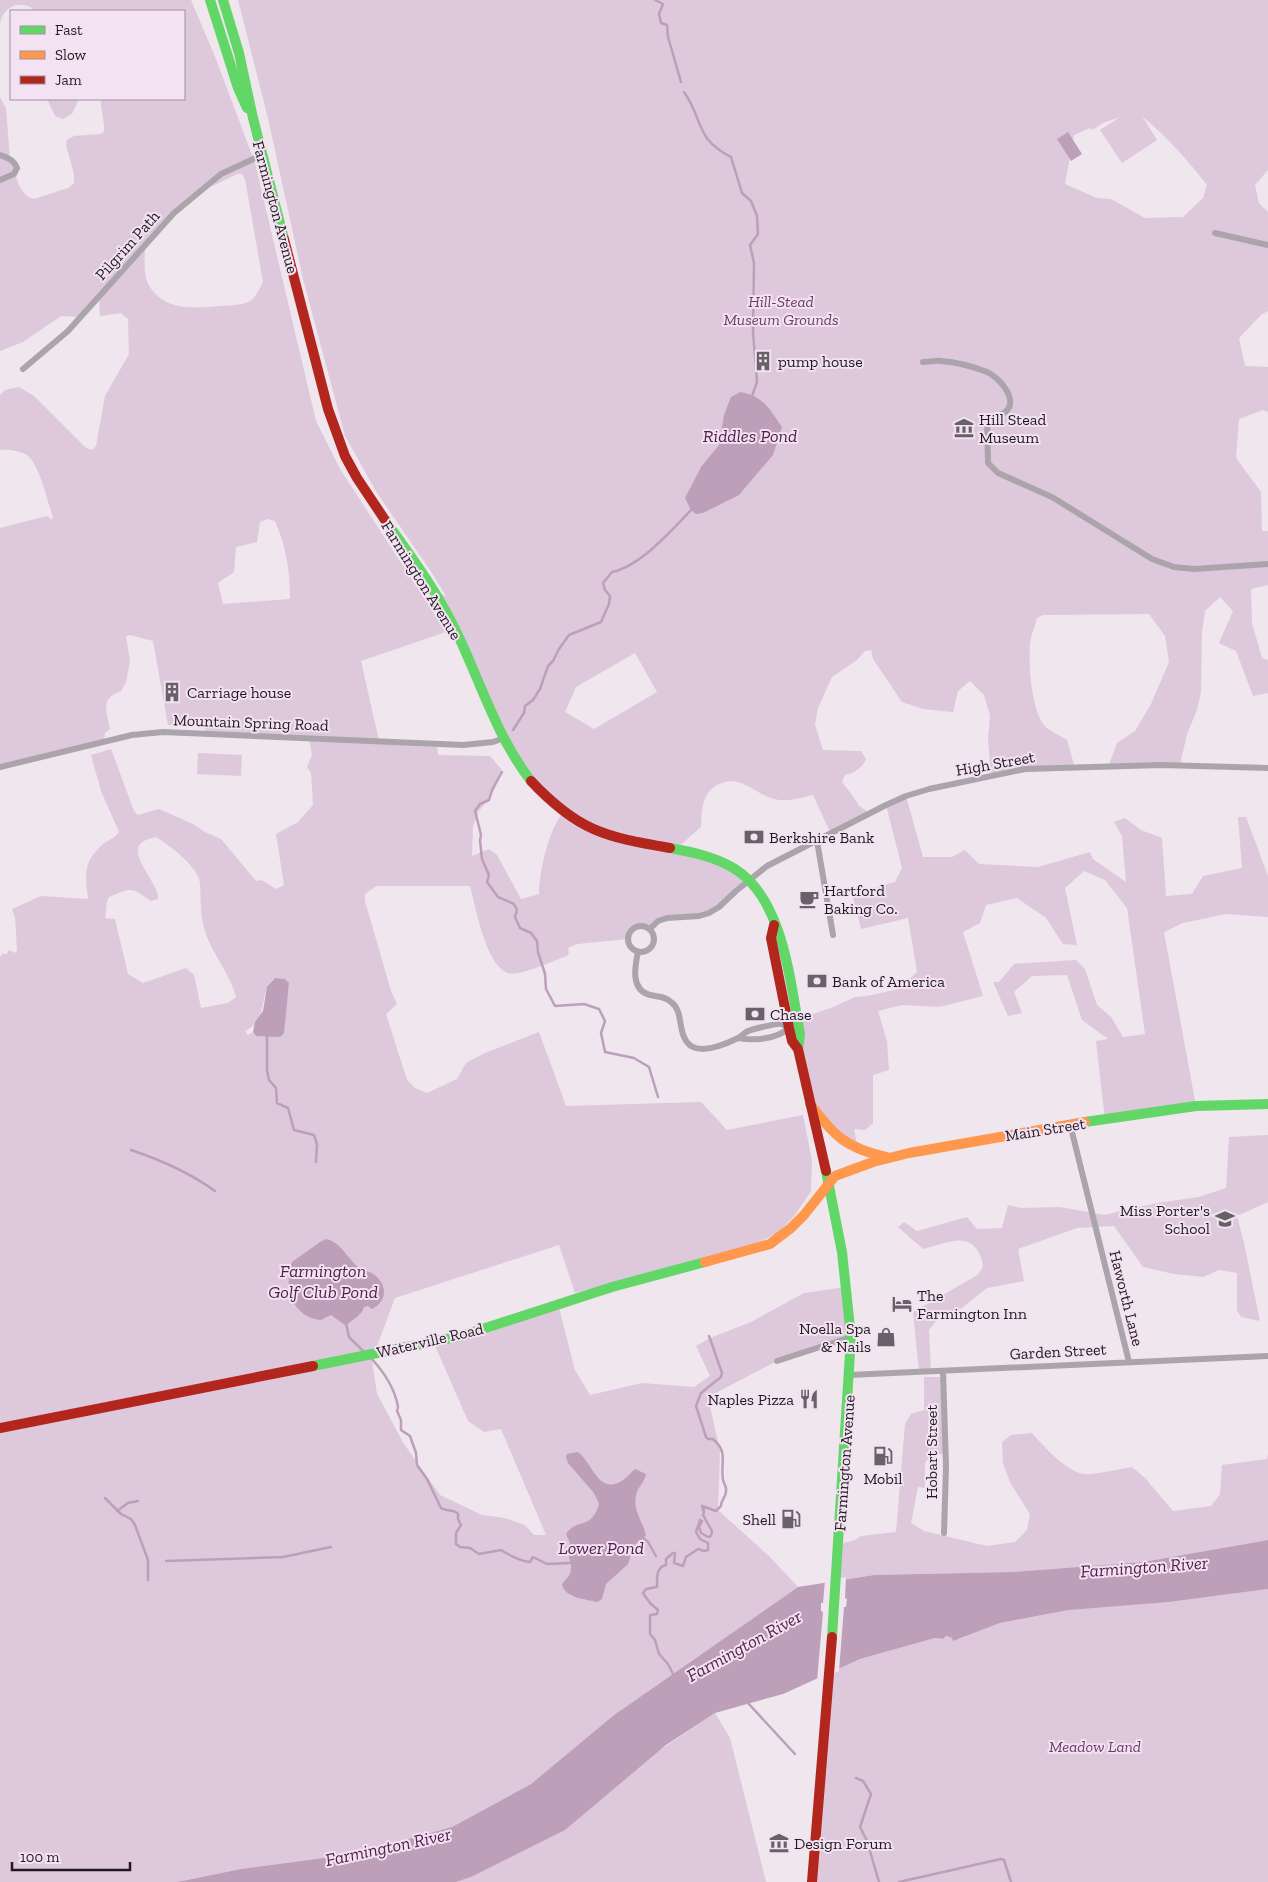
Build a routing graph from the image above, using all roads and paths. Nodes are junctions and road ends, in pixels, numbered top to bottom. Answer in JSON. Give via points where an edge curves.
{"nodes":[{"id":1,"x":210,"y":0,"type":"edge"},
{"id":2,"x":223,"y":0,"type":"edge"},
{"id":3,"x":252,"y":118,"type":"junction"},
{"id":4,"x":262,"y":155,"type":"junction"},
{"id":5,"x":0,"y":156,"type":"edge"},
{"id":6,"x":0,"y":180,"type":"edge"},
{"id":7,"x":1215,"y":233,"type":"dead end"},
{"id":8,"x":1268,"y":245,"type":"edge"},
{"id":9,"x":923,"y":362,"type":"dead end"},
{"id":10,"x":23,"y":369,"type":"dead end"},
{"id":11,"x":1268,"y":564,"type":"edge"},
{"id":12,"x":504,"y":738,"type":"junction"},
{"id":13,"x":0,"y":767,"type":"edge"},
{"id":14,"x":1268,"y":768,"type":"edge"},
{"id":15,"x":818,"y":841,"type":"junction"},
{"id":16,"x":749,"y":880,"type":"junction"},
{"id":17,"x":774,"y":925,"type":"junction"},
{"id":18,"x":650,"y":929,"type":"junction"},
{"id":19,"x":833,"y":935,"type":"dead end"},
{"id":20,"x":638,"y":952,"type":"junction"},
{"id":21,"x":788,"y":1028,"type":"junction"},
{"id":22,"x":738,"y":1038,"type":"junction"},
{"id":23,"x":798,"y":1049,"type":"junction"},
{"id":24,"x":810,"y":1104,"type":"junction"},
{"id":25,"x":1268,"y":1104,"type":"edge"},
{"id":26,"x":1070,"y":1124,"type":"junction"},
{"id":27,"x":888,"y":1158,"type":"junction"},
{"id":28,"x":828,"y":1182,"type":"junction"},
{"id":29,"x":851,"y":1337,"type":"junction"},
{"id":30,"x":1268,"y":1356,"type":"edge"},
{"id":31,"x":777,"y":1361,"type":"dead end"},
{"id":32,"x":1129,"y":1362,"type":"junction"},
{"id":33,"x":943,"y":1371,"type":"junction"},
{"id":34,"x":849,"y":1375,"type":"junction"},
{"id":35,"x":0,"y":1428,"type":"edge"},
{"id":36,"x":944,"y":1533,"type":"dead end"},
{"id":37,"x":812,"y":1882,"type":"edge"}],
"edges":[{"from":1,"to":3,"type":"main road","name":"Farmington Avenue","via":[[238,88]]},
{"from":2,"to":3,"type":"main road","name":"Farmington Avenue","via":[[245,78]]},
{"from":3,"to":4,"type":"main road","name":"Farmington Avenue"},
{"from":4,"to":10,"type":"street","name":"Pilgrim Path","via":[[221,174],[174,213],[68,331]]},
{"from":4,"to":12,"type":"main road","name":"Farmington Avenue","via":[[328,409],[342,449],[357,478],[445,611]]},
{"from":5,"to":6,"type":"street","via":[[10,159],[17,168],[14,174]]},
{"from":7,"to":8,"type":"street"},
{"from":9,"to":11,"type":"street","via":[[942,361],[989,373],[1006,390],[1009,408],[987,419],[987,460],[998,473],[1052,497],[1152,559],[1194,569]]},
{"from":12,"to":13,"type":"street","name":"Mountain Spring Road","via":[[463,745],[163,732],[132,735]]},
{"from":12,"to":16,"type":"main road","name":"Farmington Avenue","via":[[533,784],[579,823],[615,838],[704,856],[736,870]]},
{"from":14,"to":15,"type":"street","name":"High Street","via":[[1162,765],[1024,769],[906,796]]},
{"from":15,"to":16,"type":"street","name":"High Street","via":[[767,866]]},
{"from":15,"to":19,"type":"street"},
{"from":16,"to":17,"type":"main road","name":"Farmington Avenue","via":[[770,909]]},
{"from":16,"to":18,"type":"street","name":"High Street","via":[[709,913],[668,918],[658,921]]},
{"from":17,"to":21,"type":"main road","name":"Farmington Avenue","via":[[771,938]]},
{"from":17,"to":23,"type":"main road","name":"Farmington Avenue","via":[[782,935],[800,1034]]},
{"from":18,"to":20,"type":"street","via":[[654,937],[653,946]]},
{"from":18,"to":20,"type":"street","via":[[642,926],[629,934],[631,947]]},
{"from":20,"to":22,"type":"street","via":[[635,969],[641,990],[674,1003],[684,1038],[691,1046],[705,1049]]},
{"from":21,"to":22,"type":"street","via":[[782,1034],[749,1040]]},
{"from":21,"to":22,"type":"street","via":[[781,1024],[748,1031]]},
{"from":21,"to":23,"type":"main road","name":"Farmington Avenue"},
{"from":23,"to":24,"type":"main road","name":"Farmington Avenue"},
{"from":24,"to":27,"type":"main road","via":[[843,1143]]},
{"from":24,"to":28,"type":"main road","name":"Farmington Avenue"},
{"from":25,"to":26,"type":"main road","name":"Main Street","via":[[1196,1106]]},
{"from":26,"to":27,"type":"main road","name":"Main Street"},
{"from":26,"to":32,"type":"street","name":"Haworth Lane"},
{"from":27,"to":28,"type":"main road","name":"Main Street","via":[[842,1172]]},
{"from":28,"to":29,"type":"main road","name":"Farmington Avenue","via":[[842,1252]]},
{"from":28,"to":35,"type":"main road","name":"Waterville Road","via":[[792,1229],[770,1244],[612,1287],[461,1336]]},
{"from":29,"to":31,"type":"street"},
{"from":29,"to":34,"type":"main road","name":"Farmington Avenue"},
{"from":30,"to":32,"type":"street","name":"Garden Street"},
{"from":32,"to":33,"type":"street","name":"Garden Street"},
{"from":33,"to":34,"type":"street","name":"Garden Street"},
{"from":33,"to":36,"type":"street","name":"Hobart Street"},
{"from":34,"to":37,"type":"main road","name":"Farmington Avenue"}]}
